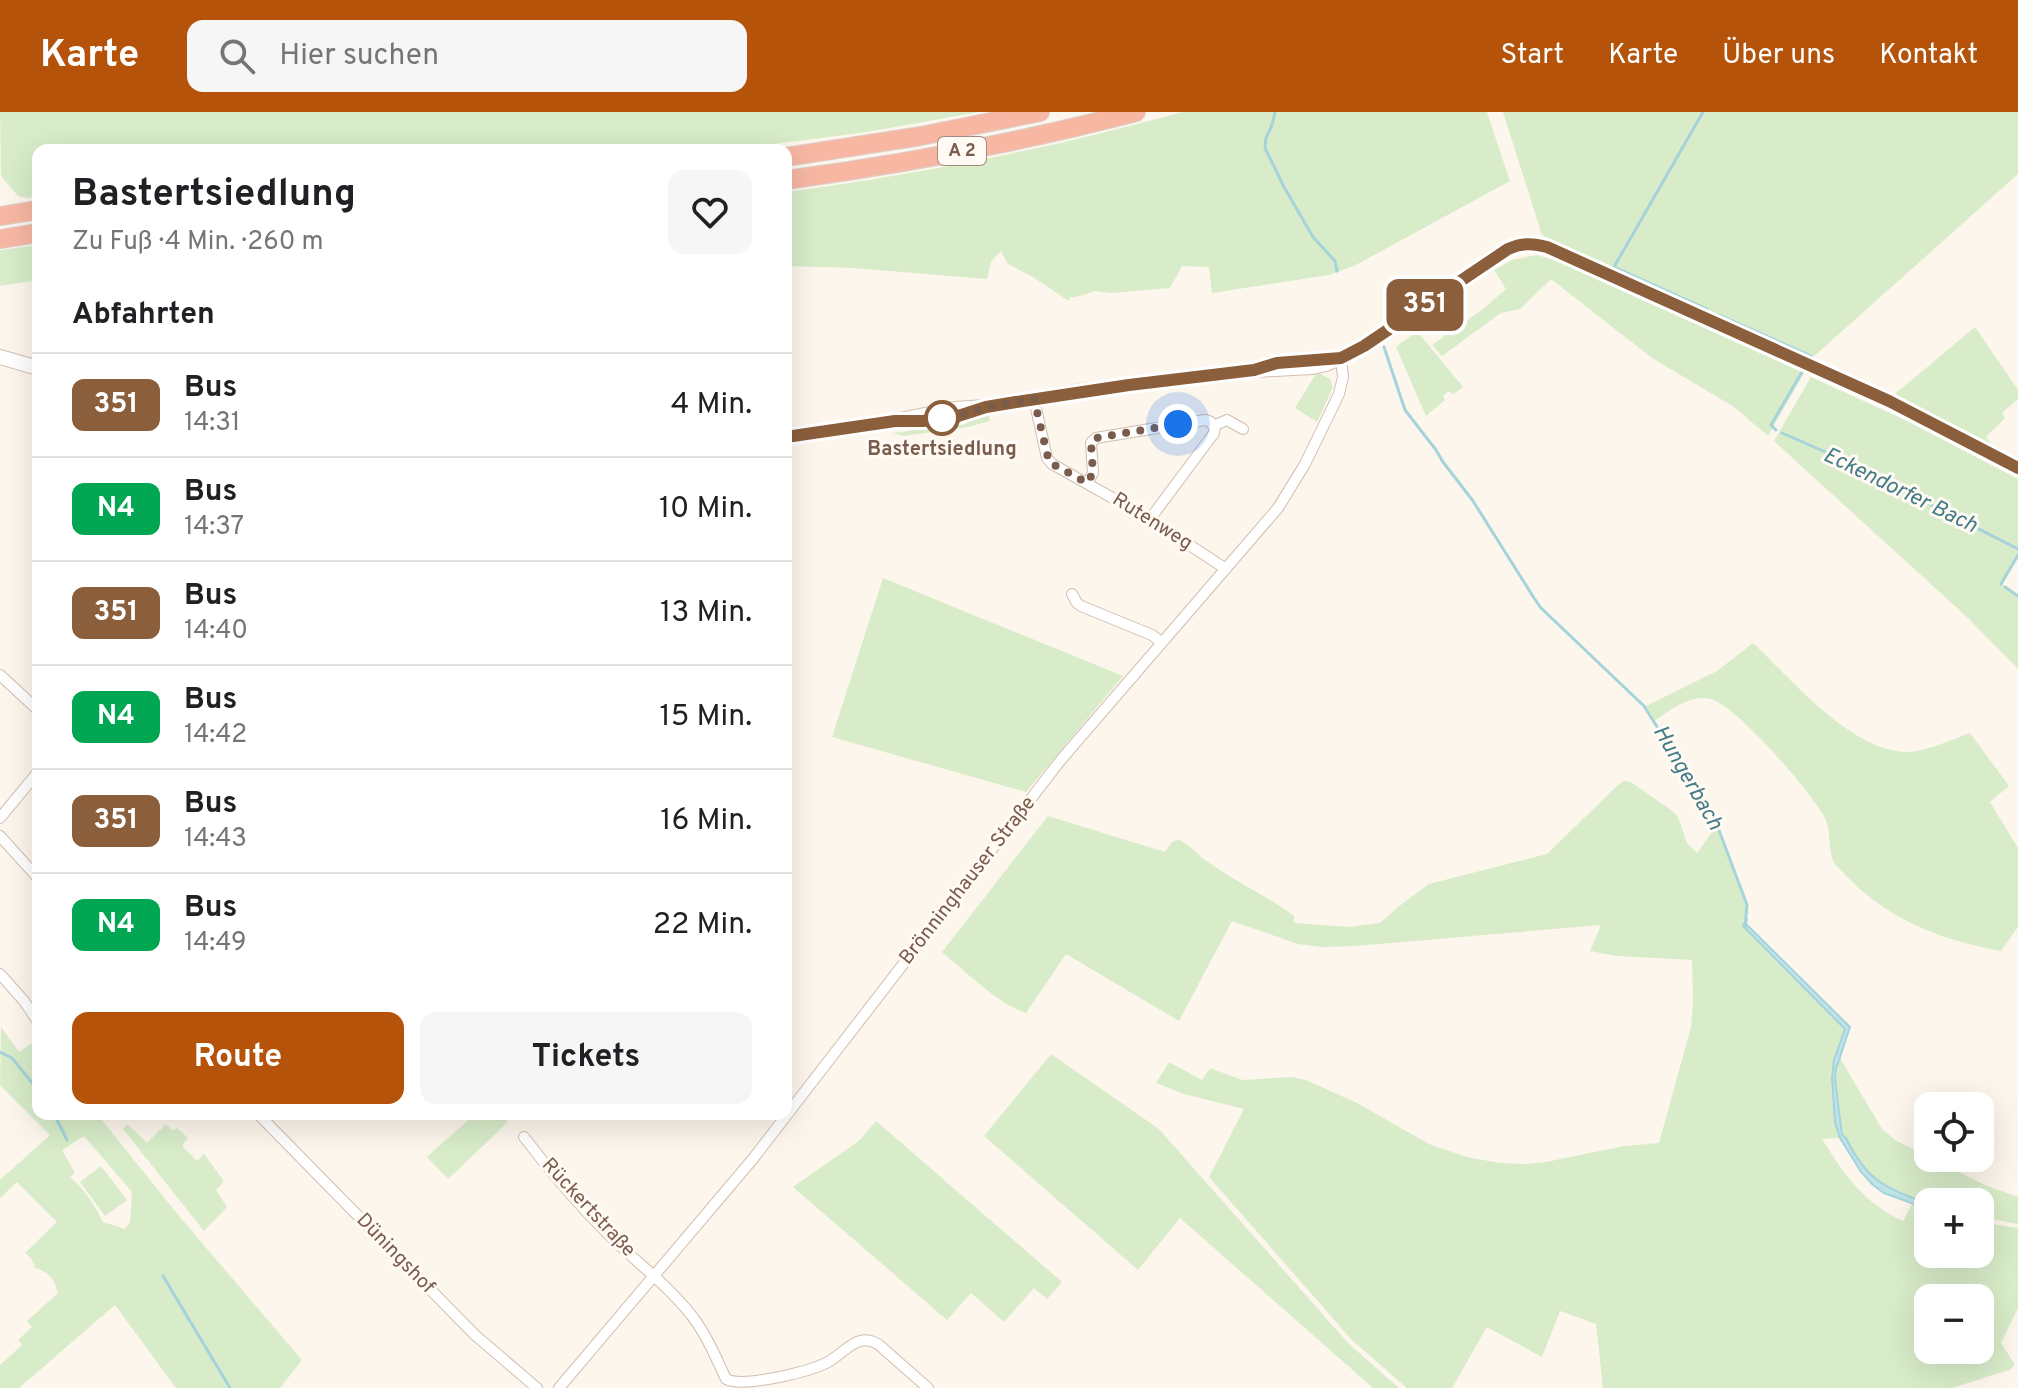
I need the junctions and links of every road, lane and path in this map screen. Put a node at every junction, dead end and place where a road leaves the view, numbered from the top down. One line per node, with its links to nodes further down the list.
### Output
1 (1040, 112): 3 (highway, A 2)
2 (1136, 112): 4 (highway, A 2)
3 (792, 156)
4 (792, 179)
5 (32, 211): 6 (highway)
6 (0, 216)
7 (32, 234): 8 (highway)
8 (0, 239)
9 (0, 357): 11 (street)
10 (1341, 358): 12 (street); 16 (street); 19 (street, Brönninghauser Straße)
11 (32, 366)
12 (1034, 399): 15 (street); 17 (street, Rutenweg)
13 (1213, 426): 14 (street); 17 (street); 18 (street)
14 (1243, 429)
15 (792, 436)
16 (2018, 468)
17 (1087, 483): 18 (street, Rutenweg)
18 (1150, 519): 19 (street, Rutenweg)
19 (1226, 569): 21 (street, Brönninghauser Straße)
20 (1072, 594): 21 (street)
21 (1161, 642): 30 (street, Brönninghauser Straße)
22 (0, 675): 23 (street)
23 (32, 704)
24 (32, 779): 25 (street)
25 (0, 818)
26 (0, 836): 27 (street)
27 (32, 871)
28 (0, 974): 29 (street)
29 (32, 1013)
30 (792, 1108)
31 (264, 1120): 35 (street, Düningshof)
32 (783, 1120): 34 (street, Brönninghauser Straße)
33 (524, 1137): 34 (street, Rückertstraße)
34 (654, 1277): 36 (street, Brönninghauser Straße); 37 (street, Rückertstraße)
35 (537, 1388)
36 (559, 1388)
37 (928, 1388)

